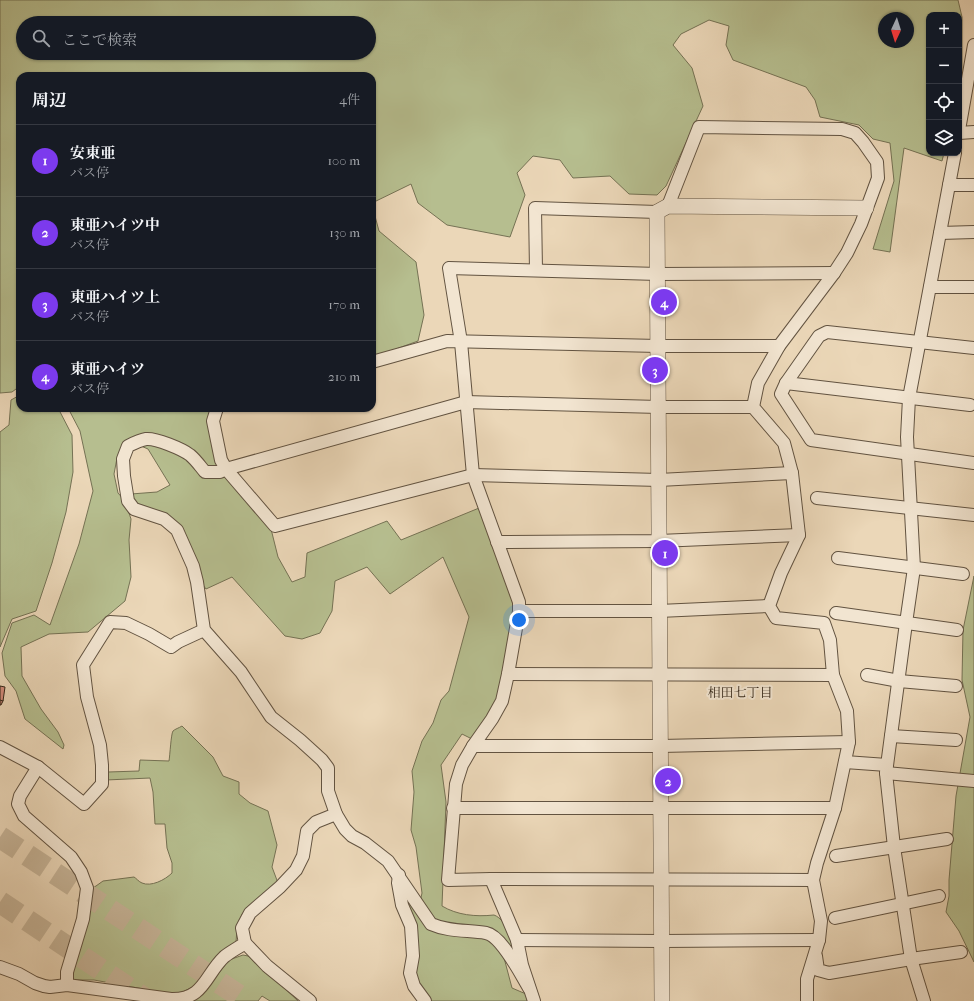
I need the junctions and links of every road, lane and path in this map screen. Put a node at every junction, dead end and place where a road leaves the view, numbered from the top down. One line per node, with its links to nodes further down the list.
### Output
1 (974, 45): 2 (street)
2 (961, 120)
3 (962, 131): 4 (street)
4 (974, 132)
5 (954, 156): 6 (street)
6 (949, 185): 7 (street); 11 (street)
7 (974, 185)
8 (866, 208): 9 (street); 9 (street); 13 (street)
9 (662, 209): 12 (street); 14 (street)
10 (974, 232): 11 (street)
11 (940, 233): 15 (street)
12 (536, 270): 14 (street); 17 (street)
13 (834, 273): 14 (street); 20 (street)
14 (658, 274): 19 (street)
15 (930, 287): 16 (street); 18 (street)
16 (974, 287)
17 (461, 342): 19 (street); 22 (street); 25 (street)
18 (920, 342): 21 (street); 23 (street); 24 (street)
19 (658, 346): 20 (street); 27 (street)
20 (779, 346): 28 (street)
21 (974, 348)
22 (376, 361)
23 (786, 383): 24 (street); 30 (street)
24 (909, 398): 26 (street); 30 (street)
25 (466, 402): 27 (street); 32 (street); 34 (street)
26 (970, 405)
27 (659, 407): 28 (street); 35 (street)
28 (753, 407): 33 (street)
29 (216, 412): 32 (street)
30 (908, 454): 31 (street); 37 (street)
31 (974, 463)
32 (226, 469): 34 (street); 50 (street)
33 (792, 473): 35 (street); 39 (street)
34 (473, 475): 35 (street); 41 (street)
35 (659, 480): 40 (street)
36 (817, 498): 37 (street)
37 (911, 508): 38 (street); 43 (street)
38 (974, 515)
39 (798, 535): 40 (street); 45 (street)
40 (659, 541): 41 (street); 47 (street)
41 (497, 542): 46 (street)
42 (838, 558): 43 (street)
43 (914, 568): 44 (street); 49 (street)
44 (963, 574)
45 (769, 606): 47 (street); 54 (street)
46 (519, 611): 47 (street); 52 (street)
47 (659, 611): 53 (street)
48 (836, 613): 49 (street)
49 (906, 623): 51 (street); 56 (street)
50 (204, 630): 65 (street); 71 (street)
51 (957, 630)
52 (508, 674): 53 (street); 62 (street)
53 (660, 675): 54 (street); 63 (street)
54 (833, 675): 60 (street)
55 (867, 675): 56 (street)
56 (899, 681): 57 (street); 58 (street)
57 (956, 686)
58 (891, 736): 59 (street); 66 (street)
59 (956, 740)
60 (849, 742): 63 (street); 64 (street)
61 (0, 746): 65 (street)
62 (473, 746): 63 (street); 68 (street)
63 (661, 746): 69 (street)
64 (845, 762): 66 (street); 70 (street)
65 (38, 767): 90 (street)
66 (887, 769): 67 (street); 73 (street)
67 (974, 781)
68 (453, 808): 69 (street); 76 (street)
69 (660, 808): 70 (street); 77 (street)
70 (835, 808): 78 (street)
71 (336, 814): 75 (street); 85 (street)
72 (947, 839): 73 (street)
73 (894, 847): 74 (street); 80 (street)
74 (836, 856)
75 (399, 875): 91 (street); 95 (street)
76 (491, 879): 77 (street); 82 (street)
77 (662, 880): 78 (street); 84 (street)
78 (813, 880): 83 (street)
79 (939, 896): 80 (street)
80 (903, 904): 81 (street); 88 (street)
81 (835, 918)
82 (517, 940): 84 (street); 91 (street)
83 (819, 940): 84 (street); 87 (street)
84 (662, 941): 97 (street)
85 (245, 943): 92 (street); 94 (street)
86 (961, 952): 88 (street)
87 (816, 954): 88 (street); 98 (street)
88 (911, 959): 99 (street)
89 (0, 967): 90 (street)
90 (67, 985): 92 (street)
91 (529, 988): 96 (street)
92 (107, 990): 93 (street)
93 (131, 1001)
94 (310, 1001)
95 (425, 1001)
96 (534, 1001)
97 (662, 1001)
98 (807, 1001)
99 (924, 1001)

